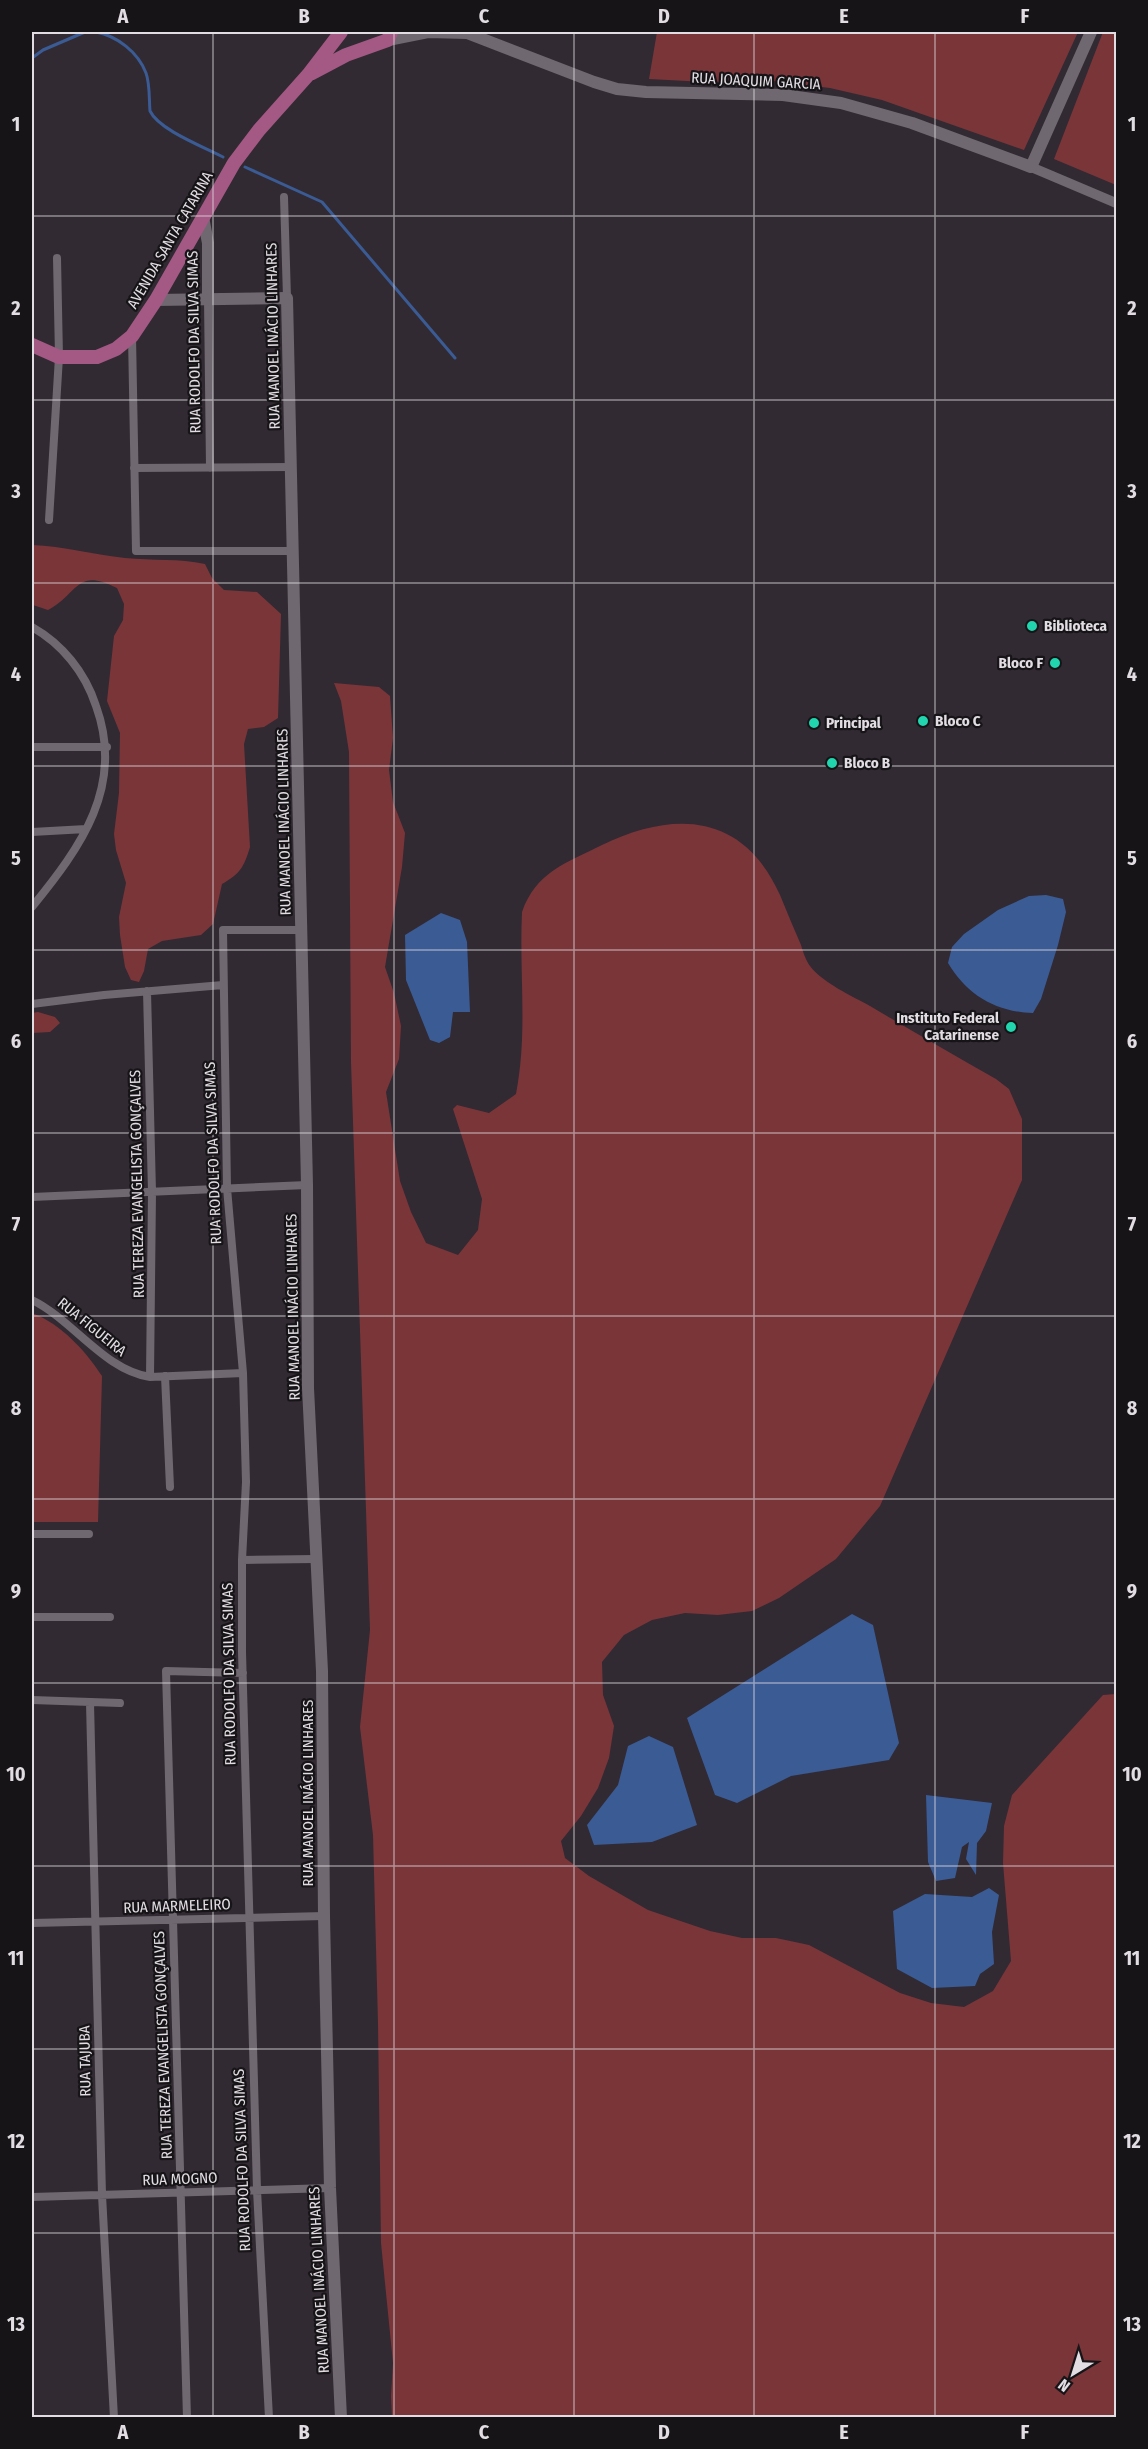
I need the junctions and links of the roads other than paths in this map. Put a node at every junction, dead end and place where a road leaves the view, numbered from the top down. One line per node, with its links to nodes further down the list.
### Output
1 (341, 32): 5 (main road, AVENIDA SANTA CATARINA)
2 (465, 32): 4 (main road, RUA JOAQUIM GARCIA); 6 (main road, RUA JOAQUIM GARCIA)
3 (1091, 32): 6 (main road)
4 (389, 36): 5 (main road, AVENIDA SANTA CATARINA)
5 (308, 75): 9 (main road, AVENIDA SANTA CATARINA)
6 (1031, 167): 8 (street, RUA JOAQUIM GARCIA)
7 (284, 197): 11 (street, RUA MANOEL INÁCIO LINHARES)
8 (1116, 203)
9 (203, 217): 12 (main road, RUA RODOLFO DA SILVA SIMAS); 13 (main road, AVENIDA SANTA CATARINA)
10 (57, 258): 16 (street)
11 (287, 298): 12 (main road); 17 (main road, RUA MANOEL INÁCIO LINHARES)
12 (208, 299): 13 (main road); 19 (street, RUA RODOLFO DA SILVA SIMAS)
13 (156, 300): 14 (main road, AVENIDA SANTA CATARINA)
14 (132, 336): 16 (main road, AVENIDA SANTA CATARINA); 18 (street)
15 (32, 345): 16 (main road, AVENIDA SANTA CATARINA)
16 (59, 357): 20 (street)
17 (291, 467): 19 (street); 21 (main road, RUA MANOEL INÁCIO LINHARES)
18 (134, 468): 19 (street); 21 (street)
19 (210, 468)
20 (49, 520)
21 (292, 551): 28 (main road, RUA MANOEL INÁCIO LINHARES)
22 (32, 627): 24 (street)
23 (32, 747): 24 (street)
24 (107, 747): 25 (street)
25 (86, 830): 26 (street); 27 (street)
26 (32, 832)
27 (32, 907)
28 (301, 930): 29 (street, RUA RODOLFO DA SILVA SIMAS); 32 (main road, RUA MANOEL INÁCIO LINHARES)
29 (223, 985): 30 (street); 33 (street, RUA RODOLFO DA SILVA SIMAS)
30 (147, 991): 31 (street); 34 (street, RUA TEREZA EVANGELISTA GONÇALVES)
31 (32, 1004)
32 (307, 1185): 33 (street); 43 (main road, RUA MANOEL INÁCIO LINHARES)
33 (227, 1188): 34 (street); 37 (street, RUA RODOLFO DA SILVA SIMAS)
34 (152, 1192): 35 (street); 39 (street, RUA TEREZA EVANGELISTA GONÇALVES)
35 (32, 1197)
36 (32, 1300): 39 (street, RUA FIGUEIRA)
37 (243, 1374): 38 (street, RUA FIGUEIRA); 44 (street, RUA RODOLFO DA SILVA SIMAS)
38 (165, 1376): 39 (street, RUA FIGUEIRA); 40 (street)
39 (150, 1377)
40 (170, 1487)
41 (32, 1534): 42 (street)
42 (89, 1534)
43 (315, 1559): 44 (street); 51 (main road, RUA MANOEL INÁCIO LINHARES)
44 (242, 1560): 47 (street, RUA RODOLFO DA SILVA SIMAS)
45 (32, 1617): 46 (street)
46 (110, 1617)
47 (243, 1673): 52 (street, RUA RODOLFO DA SILVA SIMAS); 53 (street, RUA TEREZA EVANGELISTA GONÇALVES)
48 (32, 1700): 49 (street)
49 (90, 1703): 50 (street); 54 (street, RUA TAJUBA)
50 (120, 1703)
51 (324, 1916): 52 (street, RUA MARMELEIRO); 56 (main road, RUA MANOEL INÁCIO LINHARES)
52 (249, 1917): 53 (street, RUA MARMELEIRO); 57 (street, RUA RODOLFO DA SILVA SIMAS)
53 (173, 1920): 54 (street, RUA MARMELEIRO); 58 (street, RUA TEREZA EVANGELISTA GONÇALVES)
54 (95, 1922): 55 (street, RUA MARMELEIRO); 59 (street, RUA TAJUBA)
55 (32, 1923)
56 (330, 2188): 57 (street, RUA MOGNO); 64 (main road, RUA MANOEL INÁCIO LINHARES)
57 (257, 2190): 58 (street, RUA MOGNO); 63 (street, RUA RODOLFO DA SILVA SIMAS)
58 (181, 2192): 59 (street, RUA MOGNO); 62 (street, RUA TEREZA EVANGELISTA GONÇALVES)
59 (102, 2195): 60 (street, RUA MOGNO); 61 (street, RUA TAJUBA)
60 (32, 2197)
61 (114, 2418)
62 (187, 2418)
63 (269, 2418)
64 (341, 2418)

